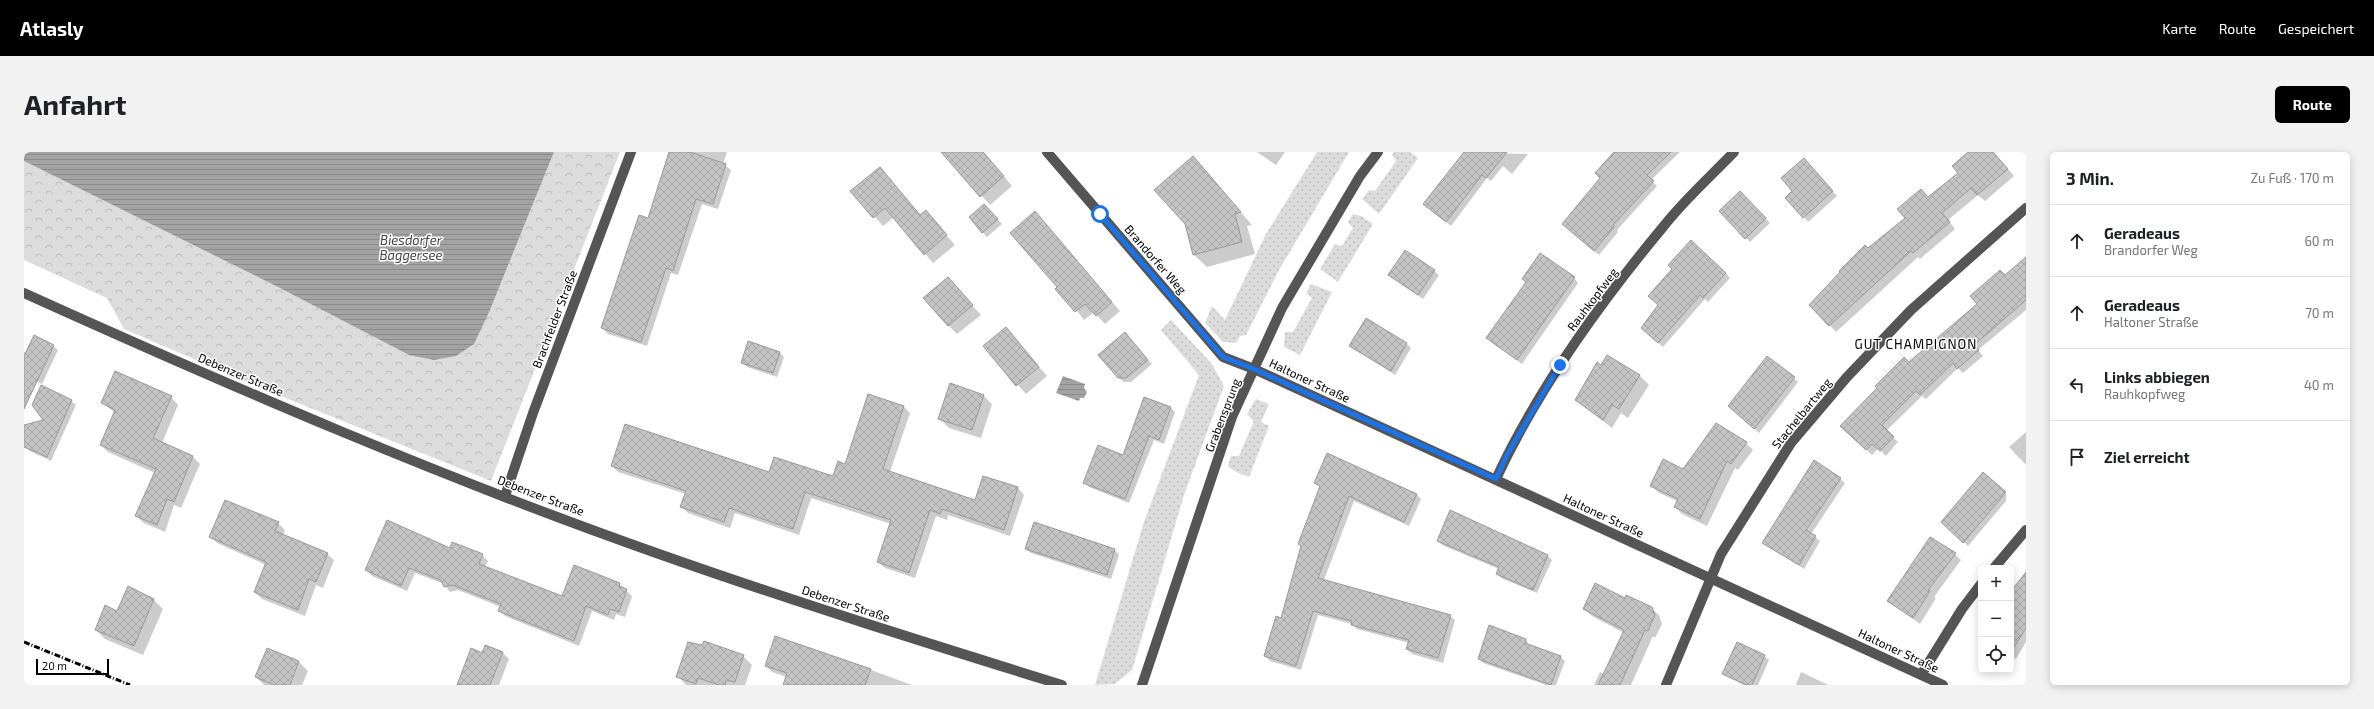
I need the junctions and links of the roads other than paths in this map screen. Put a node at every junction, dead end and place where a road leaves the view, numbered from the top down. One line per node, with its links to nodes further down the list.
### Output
1 (631, 152): 9 (street, Brachfelder Straße)
2 (1048, 152): 7 (street, Brandorfer Weg)
3 (1378, 152): 7 (street, Grabensprung)
4 (1734, 152): 8 (street, Rauhkopfweg)
5 (2026, 208): 12 (street, Stachelbartweg)
6 (24, 294): 9 (street, Debenzer Straße)
7 (1254, 369): 8 (street, Haltoner Straße); 16 (street, Grabensprung)
8 (1496, 479): 12 (street, Haltoner Straße)
9 (504, 496): 15 (street, Debenzer Straße)
10 (2026, 530): 11 (street)
11 (1997, 565)
12 (1710, 578): 14 (street, Haltoner Straße); 17 (street, Stachelbartweg)
13 (1978, 588): 14 (street)
14 (1921, 675): 18 (street, Haltoner Straße)
15 (1062, 685)
16 (1142, 685)
17 (1666, 685)
18 (1943, 685)

